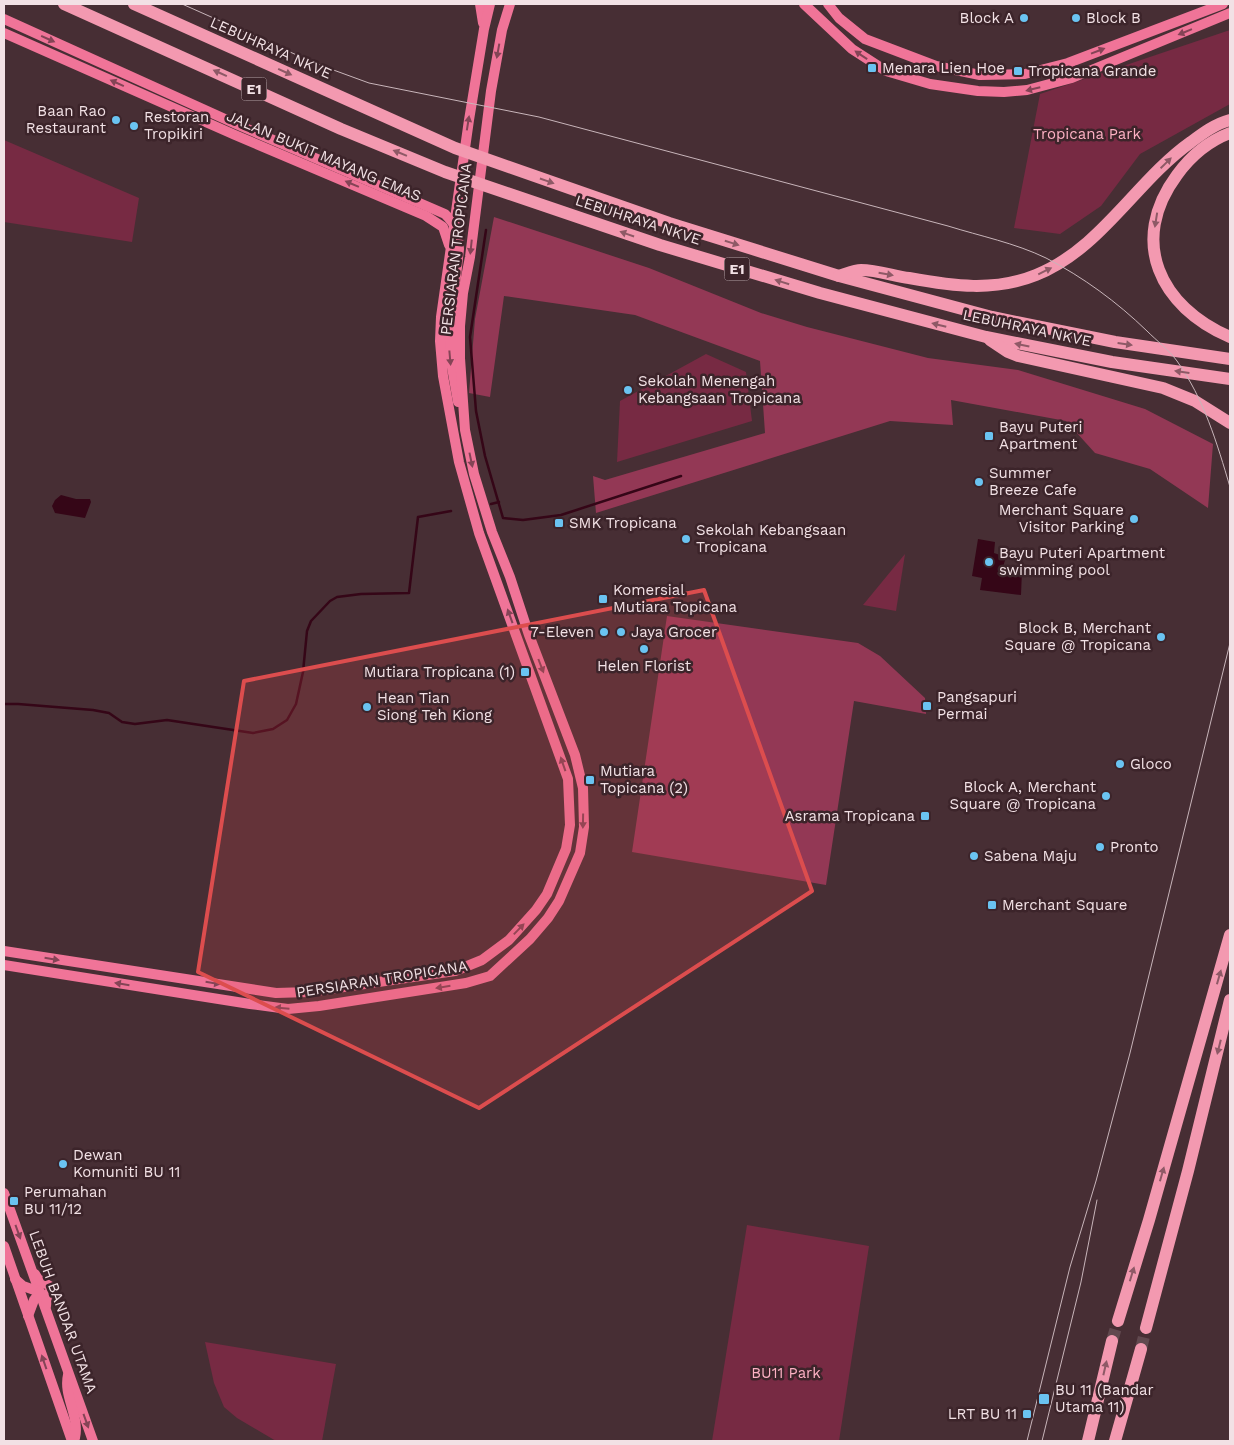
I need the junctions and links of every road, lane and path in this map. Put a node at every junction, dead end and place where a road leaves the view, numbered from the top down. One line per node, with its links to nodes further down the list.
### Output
1 (64, 4): 22 (highway, LEBUHRAYA NKVE / E1, one-way to 1)
2 (134, 4): 21 (highway, LEBUHRAYA NKVE / E1, one-way to 21)
3 (480, 4): 12 (main road)
4 (490, 4): 12 (main road, PERSIARAN TROPICANA)
5 (505, 4): 13 (main road)
6 (510, 4): 13 (main road, PERSIARAN TROPICANA)
7 (804, 4): 10 (main road, one-way to 7)
8 (828, 4): 9 (main road, one-way to 9)
9 (1223, 4)
10 (1230, 13)
11 (4, 19): 18 (main road, JALAN BUKIT MAYANG EMAS, one-way to 18)
12 (484, 29): 17 (main road, PERSIARAN TROPICANA, one-way to 12)
13 (502, 30): 27 (main road, PERSIARAN TROPICANA, one-way to 27)
14 (4, 33): 20 (main road, JALAN BUKIT MAYANG EMAS, one-way to 14)
15 (1230, 120): 21 (highway, one-way to 15)
16 (1230, 133): 23 (highway, one-way to 23)
17 (457, 199): 18 (main road); 19 (main road, PERSIARAN TROPICANA)
18 (437, 209): 19 (main road, JALAN BUKIT MAYANG EMAS)
19 (454, 223): 20 (main road, PERSIARAN TROPICANA); 27 (main road, one-way to 27)
20 (450, 250): 29 (main road, PERSIARAN TROPICANA, one-way to 20)
21 (839, 276): 24 (highway, LEBUHRAYA NKVE / E1, one-way to 24)
22 (986, 337): 25 (highway, LEBUHRAYA NKVE / E1, one-way to 22); 26 (highway)
23 (1230, 337)
24 (1230, 359)
25 (1230, 379)
26 (1230, 423)
27 (465, 430): 31 (main road, PERSIARAN TROPICANA, one-way to 31)
28 (1230, 936): 43 (highway, one-way to 28)
29 (499, 948): 31 (main road); 32 (main road, PERSIARAN TROPICANA)
30 (4, 951): 32 (main road, PERSIARAN TROPICANA, one-way to 32)
31 (511, 958): 34 (main road, PERSIARAN TROPICANA)
32 (482, 960): 34 (main road)
33 (4, 965): 34 (main road, PERSIARAN TROPICANA, one-way to 33)
34 (490, 976)
35 (1230, 1000): 44 (highway, one-way to 44)
36 (4, 1193): 38 (main road, LEBUH BANDAR UTAMA, one-way to 38)
37 (4, 1246): 39 (main road)
38 (33, 1271): 40 (main road, LEBUH BANDAR UTAMA); 41 (main road)
39 (14, 1278): 40 (main road); 42 (main road)
40 (40, 1292): 41 (main road, LEBUH BANDAR UTAMA); 42 (main road)
41 (46, 1309): 47 (main road, LEBUH BANDAR UTAMA)
42 (28, 1316): 48 (main road, one-way to 42)
43 (1118, 1321)
44 (1146, 1328)
45 (1112, 1341): 50 (highway, one-way to 45)
46 (1141, 1348): 51 (highway)
47 (68, 1372): 48 (main road); 49 (main road, LEBUH BANDAR UTAMA, one-way to 49)
48 (72, 1441)
49 (93, 1441)
50 (1088, 1441)
51 (1115, 1441)

